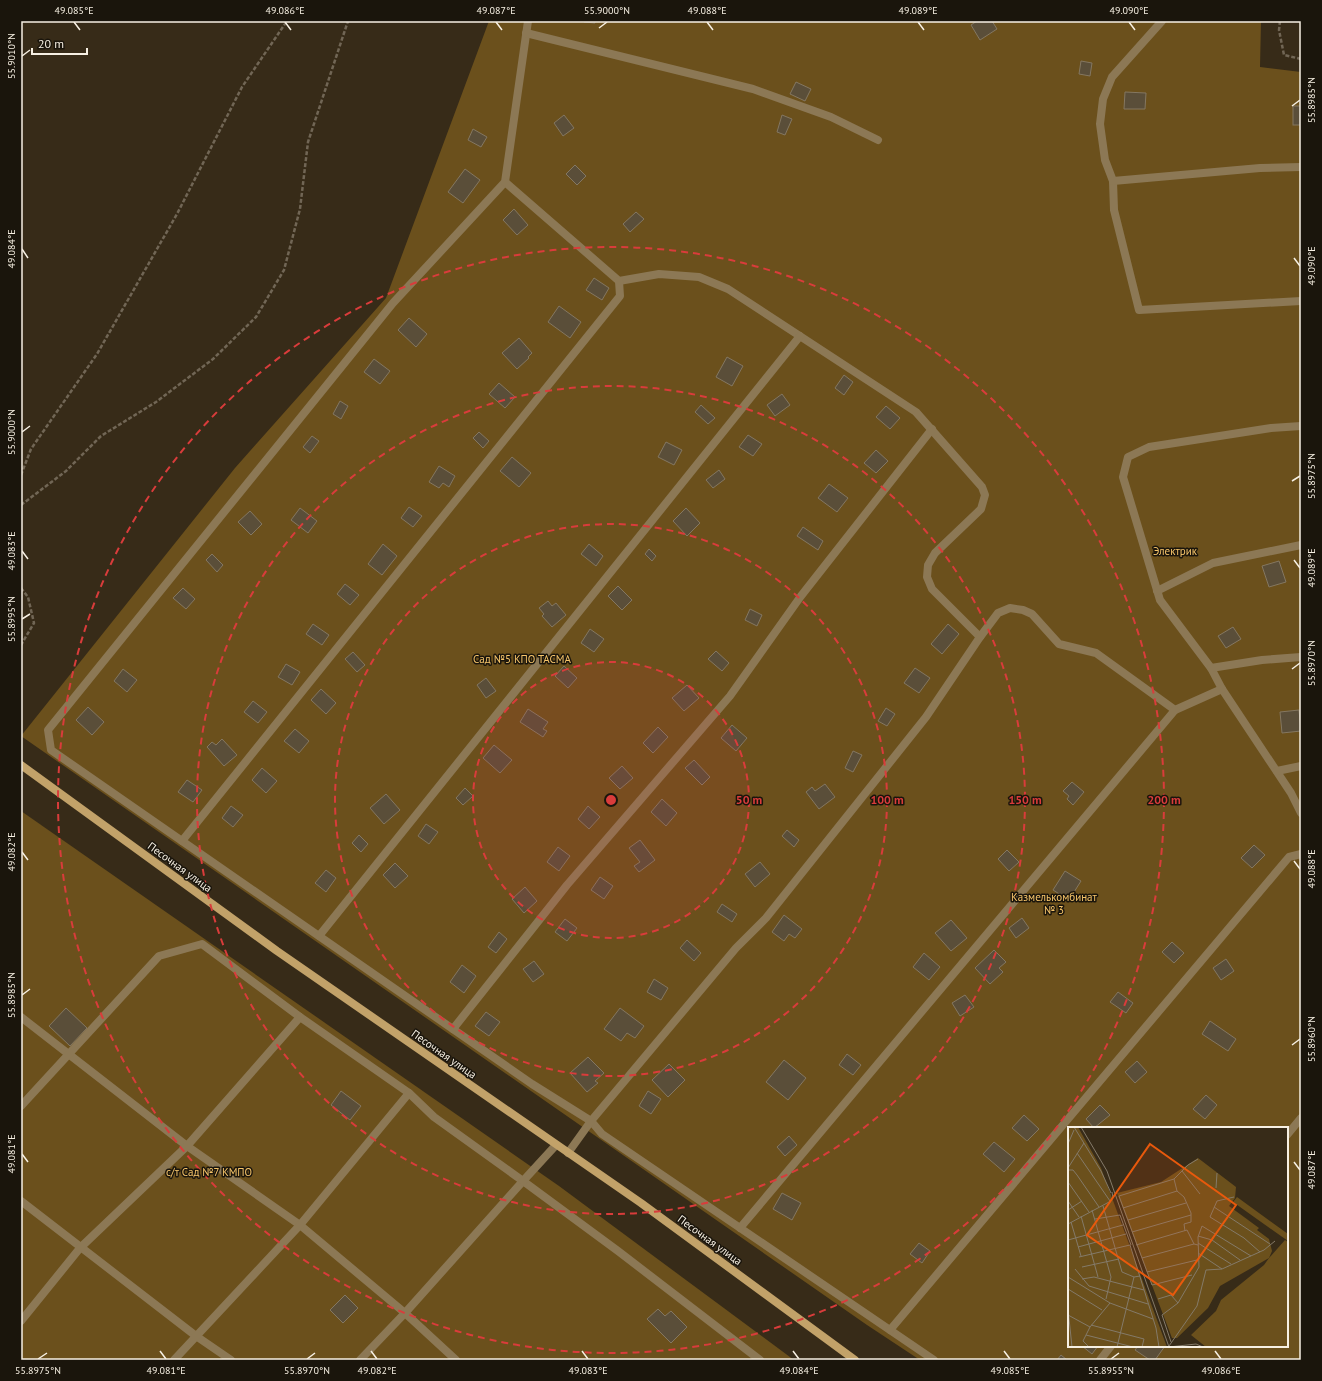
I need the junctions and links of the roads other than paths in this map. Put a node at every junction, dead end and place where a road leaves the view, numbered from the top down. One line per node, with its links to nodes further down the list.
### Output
1 (528, 21): 3 (street)
2 (1162, 21): 6 (street)
3 (526, 33): 4 (street); 7 (street)
4 (878, 140)
5 (1301, 167): 6 (street)
6 (1113, 181): 9 (street)
7 (505, 182): 8 (street); 24 (street)
8 (619, 280): 10 (street); 24 (street)
9 (1301, 301)
10 (800, 336): 12 (street); 26 (street)
11 (1301, 426): 14 (street)
12 (932, 429): 15 (street); 29 (street)
13 (1301, 545): 14 (street)
14 (1157, 591): 17 (street)
15 (980, 637): 19 (street); 34 (street)
16 (1301, 657): 17 (street)
17 (1211, 668): 18 (street)
18 (1222, 689): 19 (street); 22 (street)
19 (1175, 710): 42 (street)
20 (21, 765): 36 (main road, Песочная улица)
21 (1301, 766): 22 (street)
22 (1276, 771): 23 (street)
23 (1301, 813)
24 (182, 841): 26 (street)
25 (1301, 854): 46 (street)
26 (319, 936): 29 (street)
27 (21, 1017): 30 (street)
28 (300, 1017): 30 (street); 31 (street); 37 (street)
29 (452, 1029): 34 (street)
30 (68, 1054): 32 (street); 37 (street)
31 (409, 1092): 39 (street); 41 (street)
32 (21, 1106)
33 (1301, 1118): 35 (street)
34 (592, 1121): 38 (street); 42 (street)
35 (1288, 1134)
36 (556, 1145): 38 (main road, Песочная улица); 39 (street)
37 (187, 1146): 41 (street); 43 (street)
38 (568, 1154): 54 (main road, Песочная улица)
39 (523, 1181): 44 (street); 53 (street)
40 (21, 1201): 43 (street)
41 (300, 1225): 44 (street); 47 (street)
42 (740, 1228): 46 (street)
43 (80, 1248): 45 (street); 47 (street)
44 (405, 1314): 51 (street); 52 (street)
45 (21, 1321)
46 (890, 1330): 55 (street)
47 (196, 1336): 49 (street); 50 (street)
48 (1110, 1347): 56 (street)
49 (174, 1360)
50 (232, 1360)
51 (360, 1360)
52 (456, 1360)
53 (760, 1360)
54 (855, 1360)
55 (934, 1360)
56 (1100, 1360)

